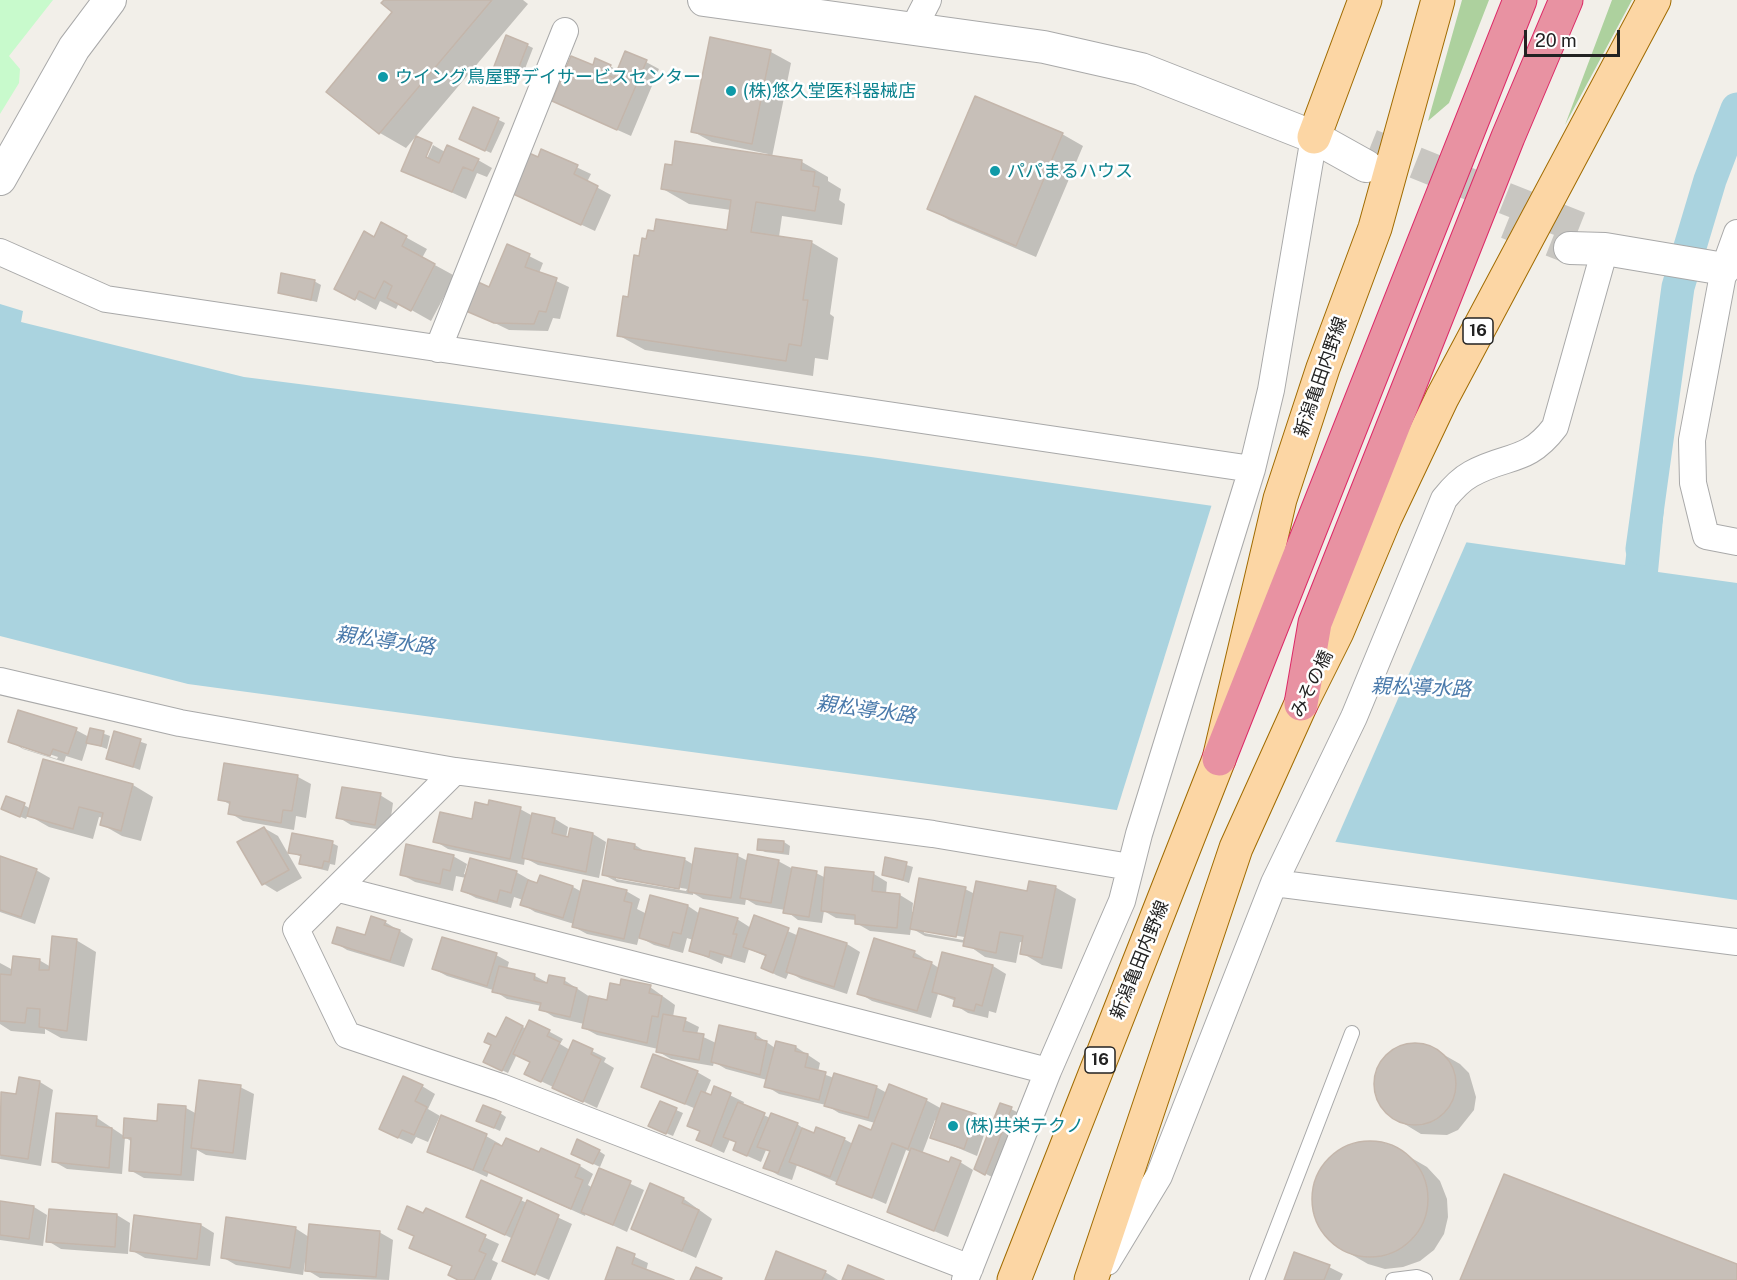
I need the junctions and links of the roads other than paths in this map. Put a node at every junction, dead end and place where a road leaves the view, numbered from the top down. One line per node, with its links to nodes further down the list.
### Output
1 (110, 0): 13 (street)
2 (704, 0): 9 (street)
3 (928, 0): 9 (street)
4 (1365, 0): 11 (main road)
5 (1438, 0): 25 (main road, 新潟亀田内野線 / 16)
6 (1520, 0): 25 (highway)
7 (1566, 0): 21 (highway)
8 (1654, 0): 21 (main road, 16)
9 (912, 31): 11 (street)
10 (565, 32): 19 (street)
11 (1314, 137): 12 (street); 20 (street)
12 (1368, 155)
13 (0, 179)
14 (1737, 233): 18 (street)
15 (1575, 238): 16 (street)
16 (1605, 249): 18 (street); 28 (street)
17 (0, 252): 19 (street)
18 (1717, 268): 22 (street)
19 (438, 349): 20 (street)
20 (1252, 469): 27 (street)
21 (1372, 515): 24 (highway)
22 (1737, 542)
23 (0, 681): 26 (street)
24 (1301, 704): 35 (main road, みその橋)
25 (1219, 759): 34 (main road, 新潟亀田内野線 / 16)
26 (455, 771): 27 (street); 29 (street)
27 (1130, 867): 32 (street)
28 (1274, 883): 30 (street); 35 (street)
29 (339, 889): 32 (street); 33 (street)
30 (1737, 942)
31 (1352, 1033): 36 (lane)
32 (1048, 1071): 33 (street)
33 (968, 1274)
34 (1014, 1280)
35 (1094, 1280)
36 (1257, 1280)
37 (1393, 1280): 38 (lane)
38 (1425, 1280)

